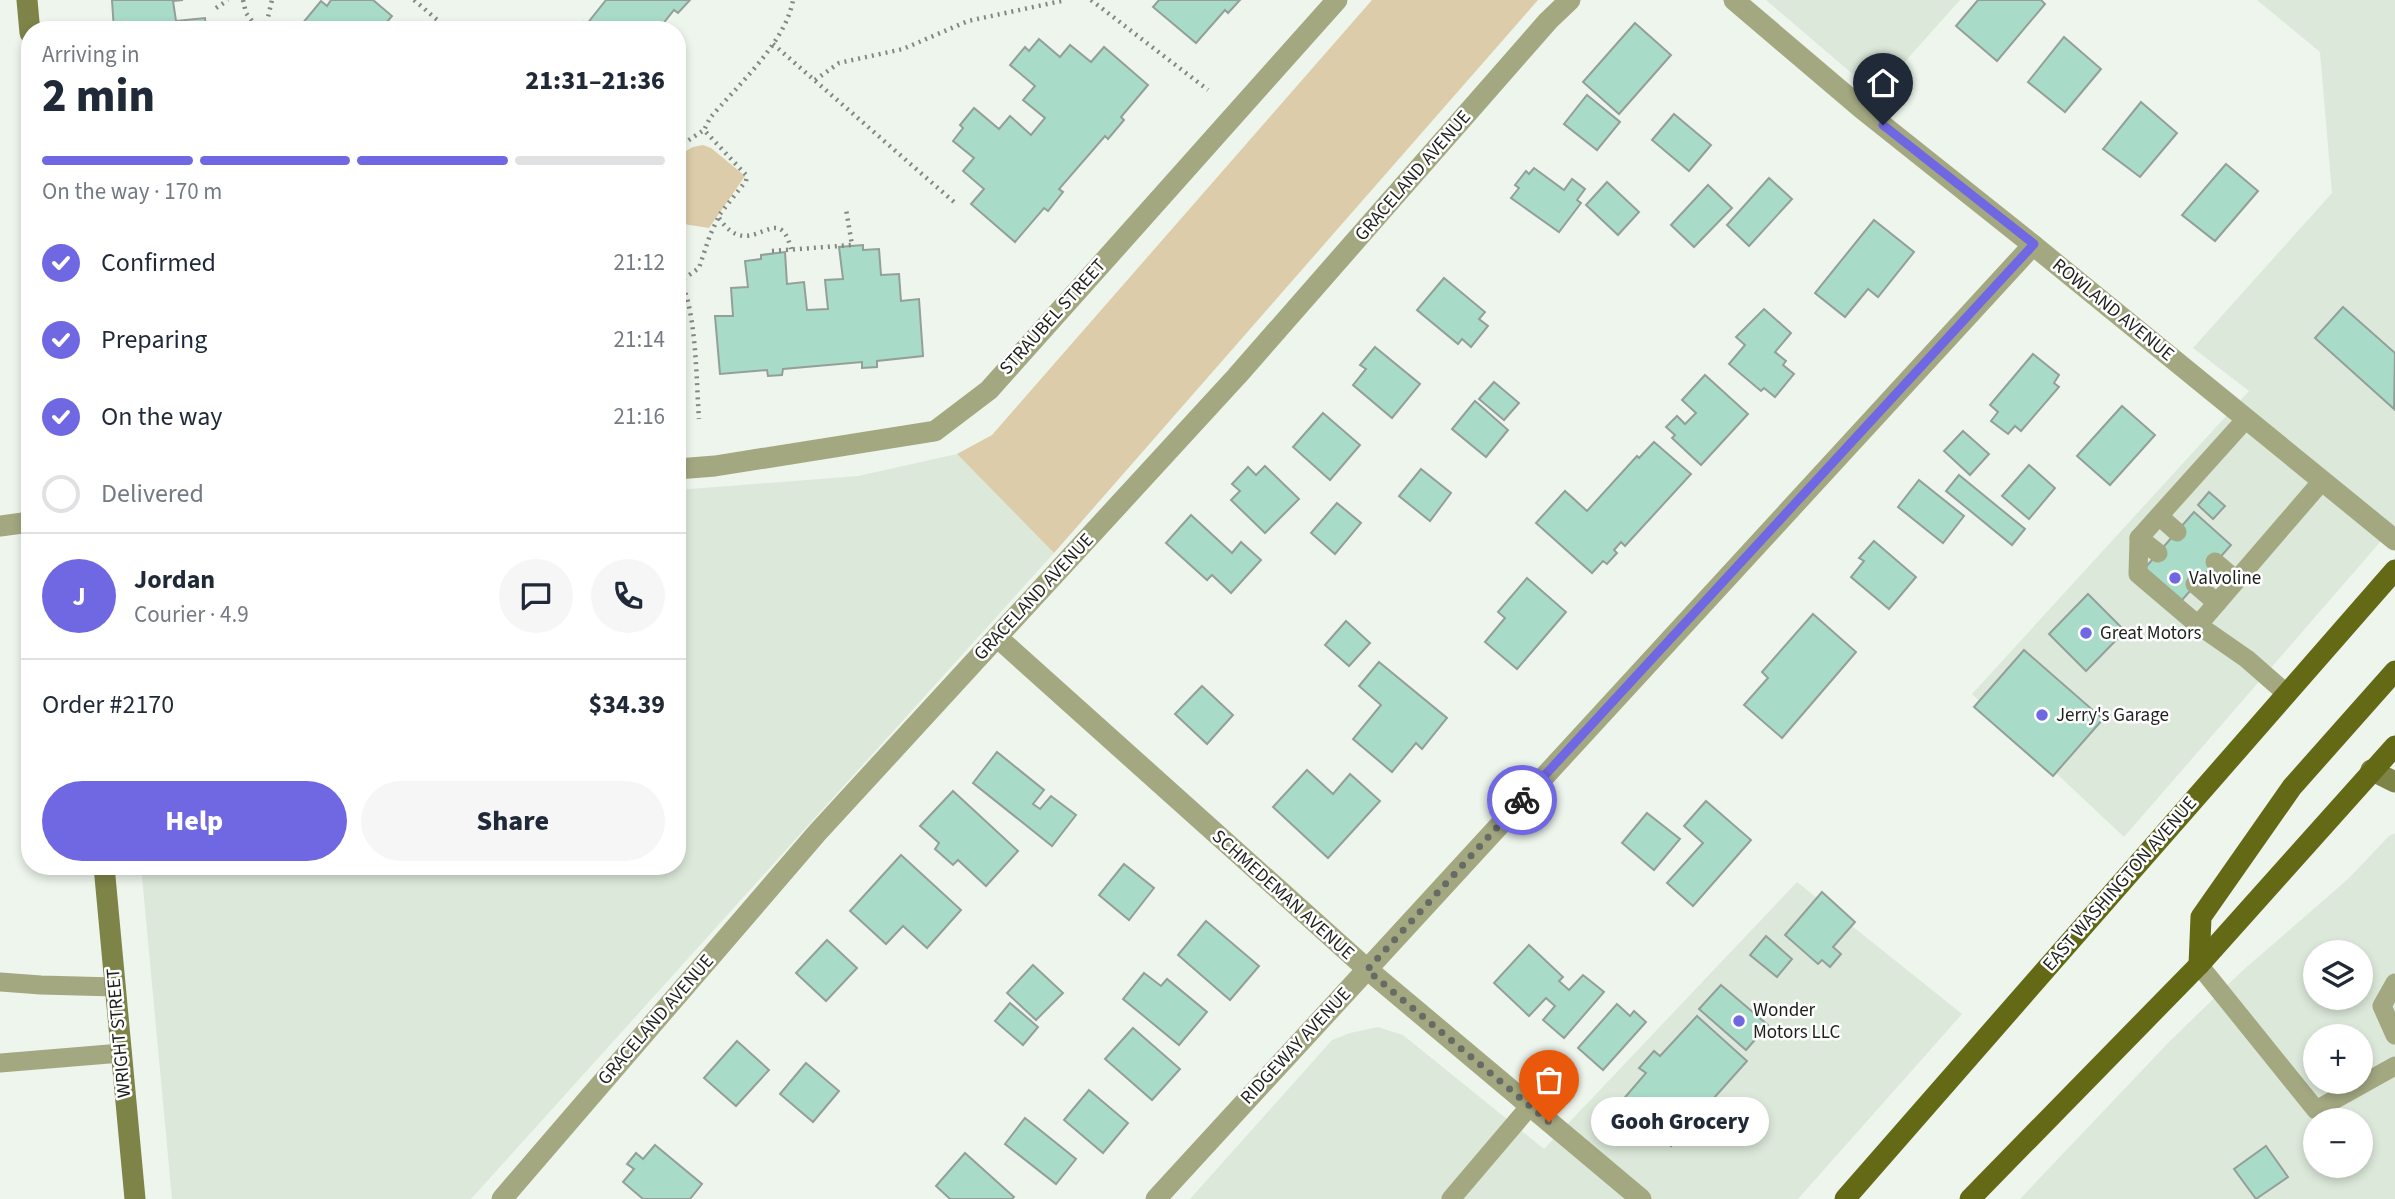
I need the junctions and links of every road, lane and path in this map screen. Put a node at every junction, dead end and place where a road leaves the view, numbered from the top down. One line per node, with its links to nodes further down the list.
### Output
1 (27, 0): 13 (street)
2 (228, 0): 12 (path)
3 (243, 0): 14 (path)
4 (272, 0): 15 (path)
5 (414, 0): 16 (path)
6 (793, 0): 17 (path)
7 (1066, 0): 18 (path)
8 (1091, 0): 19 (path)
9 (1337, 0): 32 (street, STRAUBEL STREET)
10 (1570, 0): 47 (street, GRACELAND AVENUE)
11 (1734, 0): 25 (street, ROWLAND AVENUE)
12 (216, 8)
13 (29, 21)
14 (252, 21)
15 (267, 21)
16 (438, 21)
17 (773, 44): 18 (path); 20 (path)
18 (815, 80): 22 (path)
19 (1208, 90)
20 (704, 130): 21 (path); 24 (path)
21 (686, 142)
22 (954, 202)
23 (846, 209): 26 (path)
24 (718, 218): 26 (path); 28 (path)
25 (2034, 244): 31 (street, ROWLAND AVENUE); 55 (street, RIDGEWAY AVENUE)
26 (791, 250): 27 (path)
27 (772, 251)
28 (686, 276)
29 (686, 304): 30 (path)
30 (699, 419)
31 (2246, 419): 33 (street, ROWLAND AVENUE); 34 (lane)
32 (686, 468)
33 (2322, 481): 39 (street, ROWLAND AVENUE); 43 (lane)
34 (2159, 516): 37 (lane); 38 (lane)
35 (21, 523): 36 (street)
36 (0, 526)
37 (2177, 532)
38 (2139, 538): 40 (lane); 46 (lane)
39 (2395, 540)
40 (2158, 554)
41 (2215, 562): 43 (lane)
42 (2395, 570): 49 (main road, EAST WASHINGTON AVENUE)
43 (2236, 580): 45 (lane)
44 (2195, 584): 45 (lane)
45 (2217, 603): 46 (lane)
46 (2198, 625): 49 (lane)
47 (997, 637): 55 (street, SCHMEDEMAN AVENUE); 65 (street, GRACELAND AVENUE)
48 (2395, 671): 54 (main road)
49 (2287, 694): 69 (main road, EAST WASHINGTON AVENUE)
50 (2395, 746): 51 (main road)
51 (2371, 770): 52 (street); 54 (main road)
52 (2395, 782)
53 (105, 875): 58 (street, WRIGHT STREET)
54 (2199, 965): 62 (lane); 70 (main road)
55 (1367, 970): 63 (street, SCHMEDEMAN AVENUE); 66 (street, RIDGEWAY AVENUE)
56 (0, 982): 58 (lane)
57 (2395, 983): 59 (lane)
58 (115, 987): 60 (street, WRIGHT STREET)
59 (2395, 1035)
60 (121, 1053): 61 (lane); 64 (street, WRIGHT STREET)
61 (0, 1063)
62 (2395, 1066)
63 (1530, 1106): 67 (lane); 68 (street, SCHMEDEMAN AVENUE)
64 (135, 1199)
65 (502, 1199)
66 (1156, 1199)
67 (1451, 1199)
68 (1641, 1199)
69 (1845, 1199)
70 (1970, 1199)

